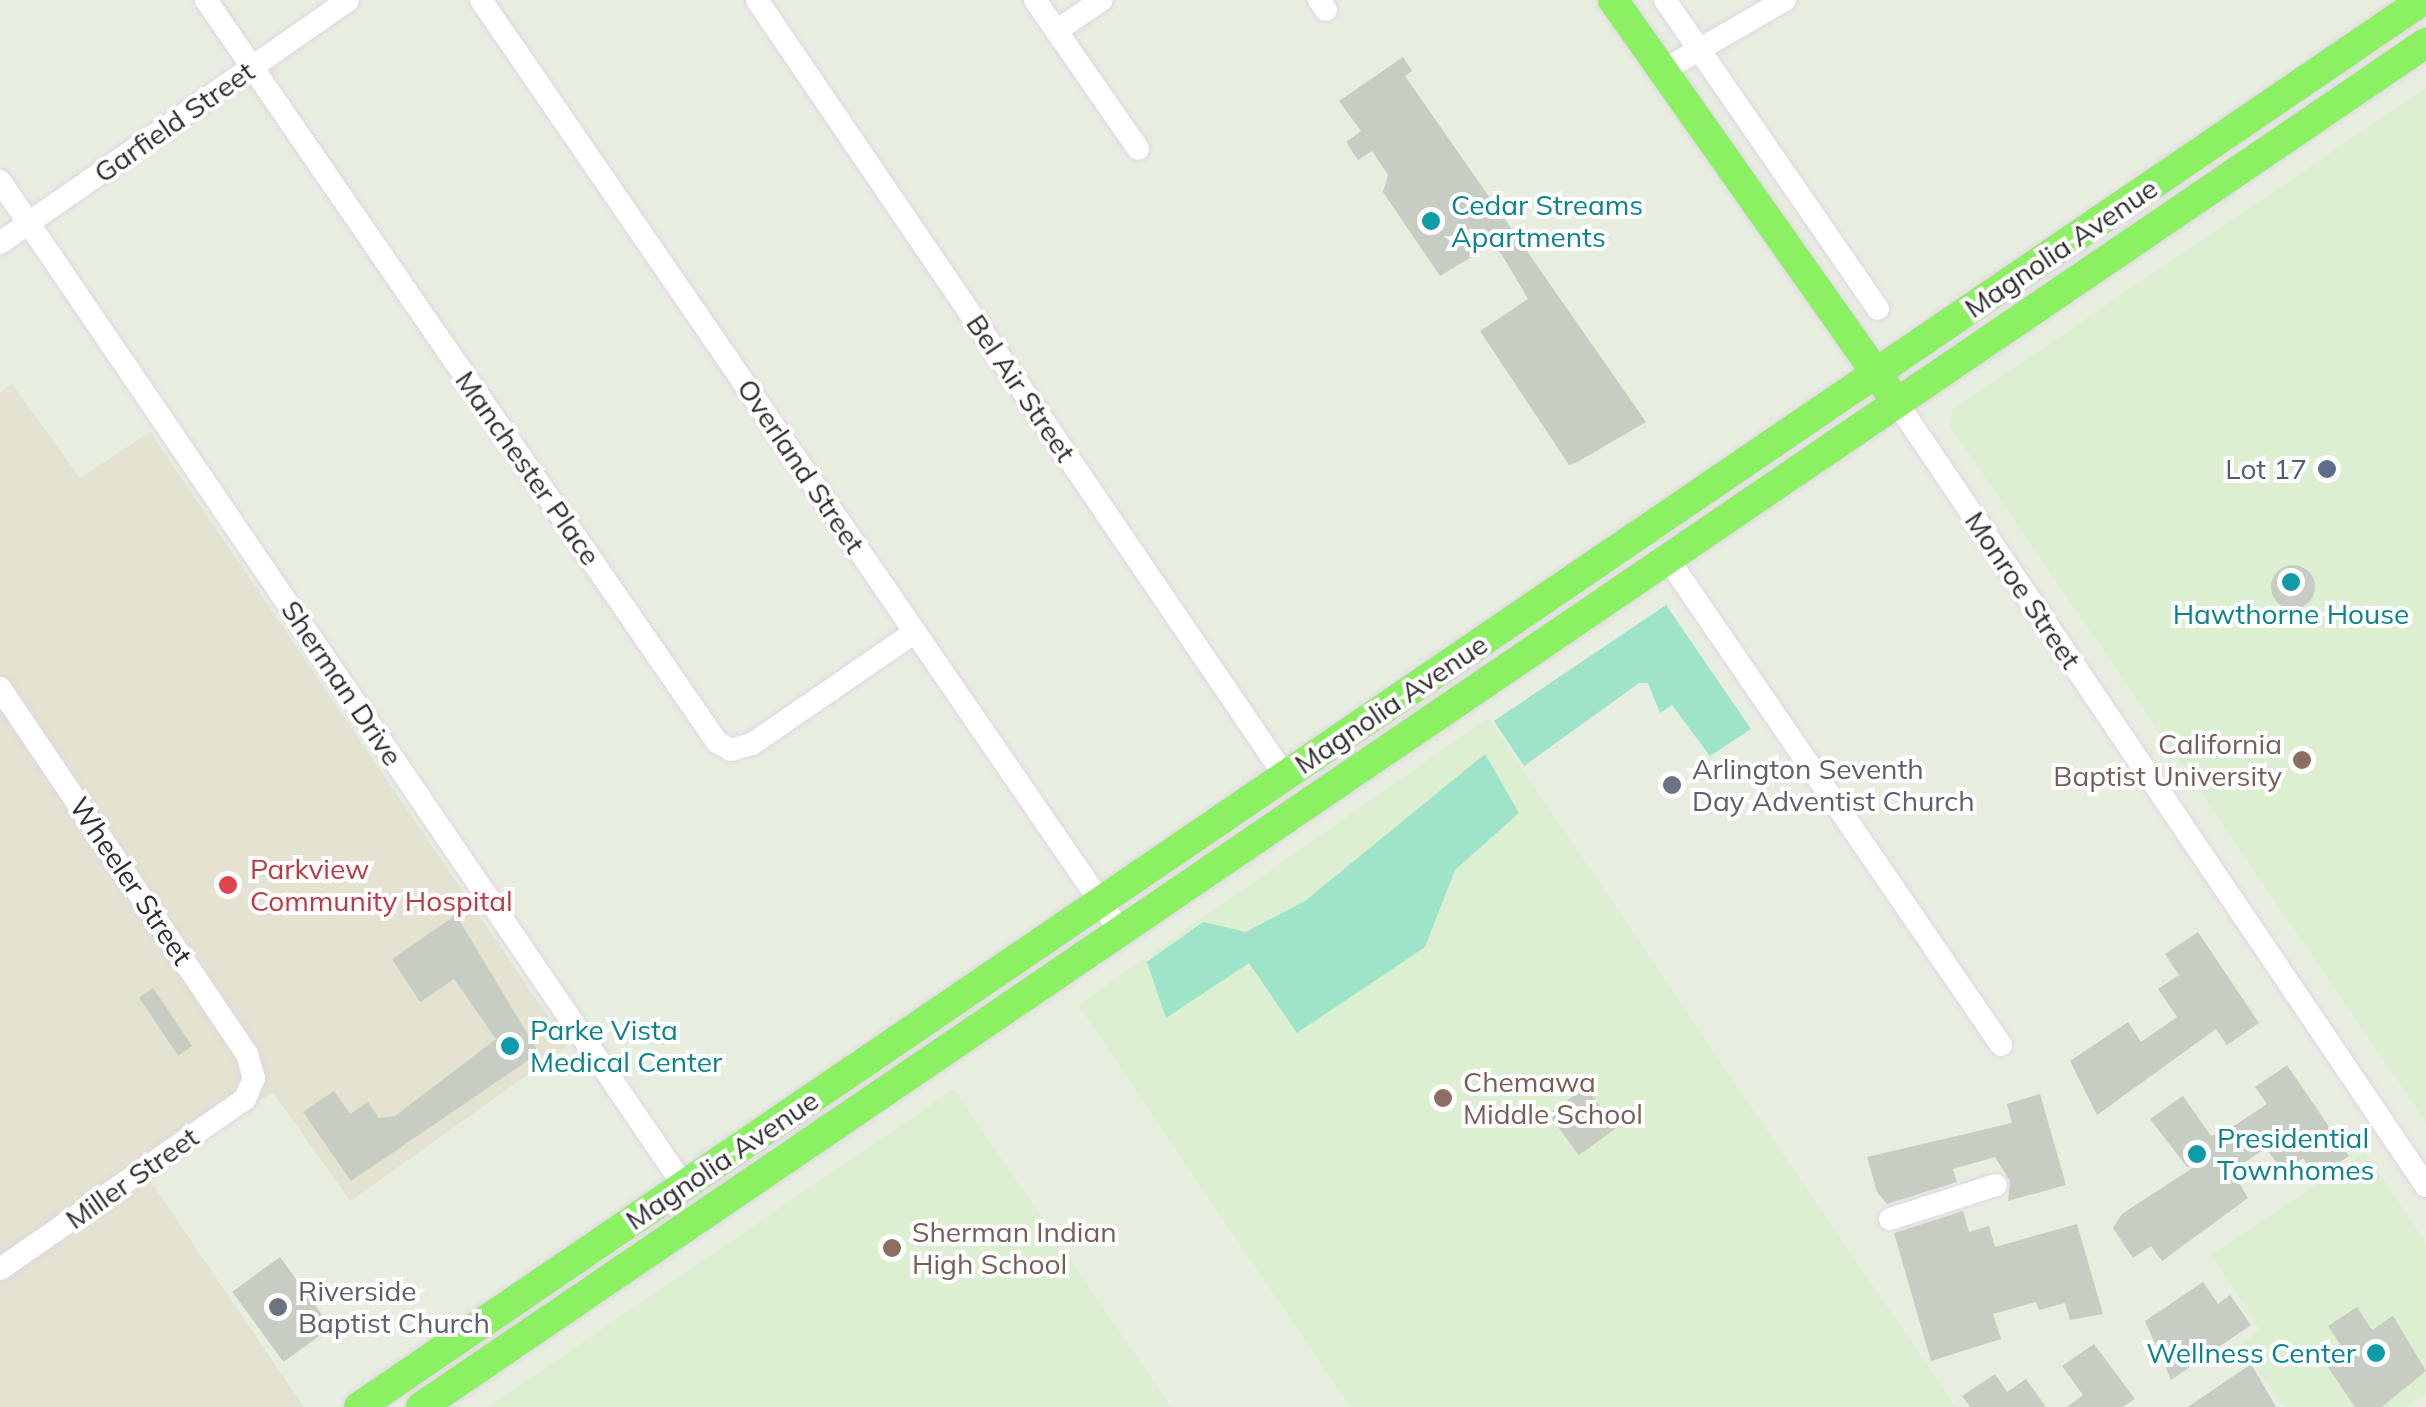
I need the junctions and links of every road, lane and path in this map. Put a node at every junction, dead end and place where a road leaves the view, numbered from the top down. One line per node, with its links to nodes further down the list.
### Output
1 (206, 0): 14 (street, Manchester Place)
2 (348, 0): 14 (street, Garfield Street)
3 (480, 0): 24 (street, Overland Street)
4 (756, 0): 26 (street, Bel Air Street)
5 (1035, 0): 11 (street)
6 (1102, 0): 11 (street)
7 (1613, 0): 15 (main road, Monroe Street)
8 (1665, 0): 13 (street)
9 (1786, 0): 13 (street)
10 (2423, 0): 21 (main road, Magnolia Avenue)
11 (1056, 31): 16 (street)
12 (2426, 43): 22 (main road, Magnolia Avenue)
13 (1697, 48): 15 (street); 20 (street)
14 (252, 68): 18 (street, Garfield Street); 24 (street, Manchester Place)
15 (1662, 71): 21 (main road, Monroe Street)
16 (1138, 149)
17 (0, 181): 18 (street, Sherman Drive)
18 (29, 222): 19 (street, Garfield Street); 32 (street, Sherman Drive)
19 (0, 243)
20 (1878, 309)
21 (1878, 374): 22 (main road, Monroe Street); 26 (main road, Magnolia Avenue)
22 (1897, 403): 23 (main road, Magnolia Avenue); 33 (street, Monroe Street)
23 (1668, 559): 28 (main road, Magnolia Avenue); 29 (street)
24 (915, 632): 27 (street, Overland Street)
25 (0, 688): 30 (street, Wheeler Street)
26 (1285, 776): 27 (main road, Magnolia Avenue)
27 (1099, 903): 28 (street, Overland Street); 32 (main road, Magnolia Avenue)
28 (1121, 932): 37 (main road, Magnolia Avenue)
29 (2001, 1045)
30 (254, 1078): 35 (street, Miller Street)
31 (1996, 1185): 34 (street)
32 (684, 1186): 36 (main road, Magnolia Avenue)
33 (2426, 1186)
34 (1890, 1219)
35 (0, 1269)
36 (449, 1346): 37 (main road); 38 (main road, Magnolia Avenue)
37 (468, 1375): 39 (main road, Magnolia Avenue)
38 (359, 1407)
39 (421, 1407)

